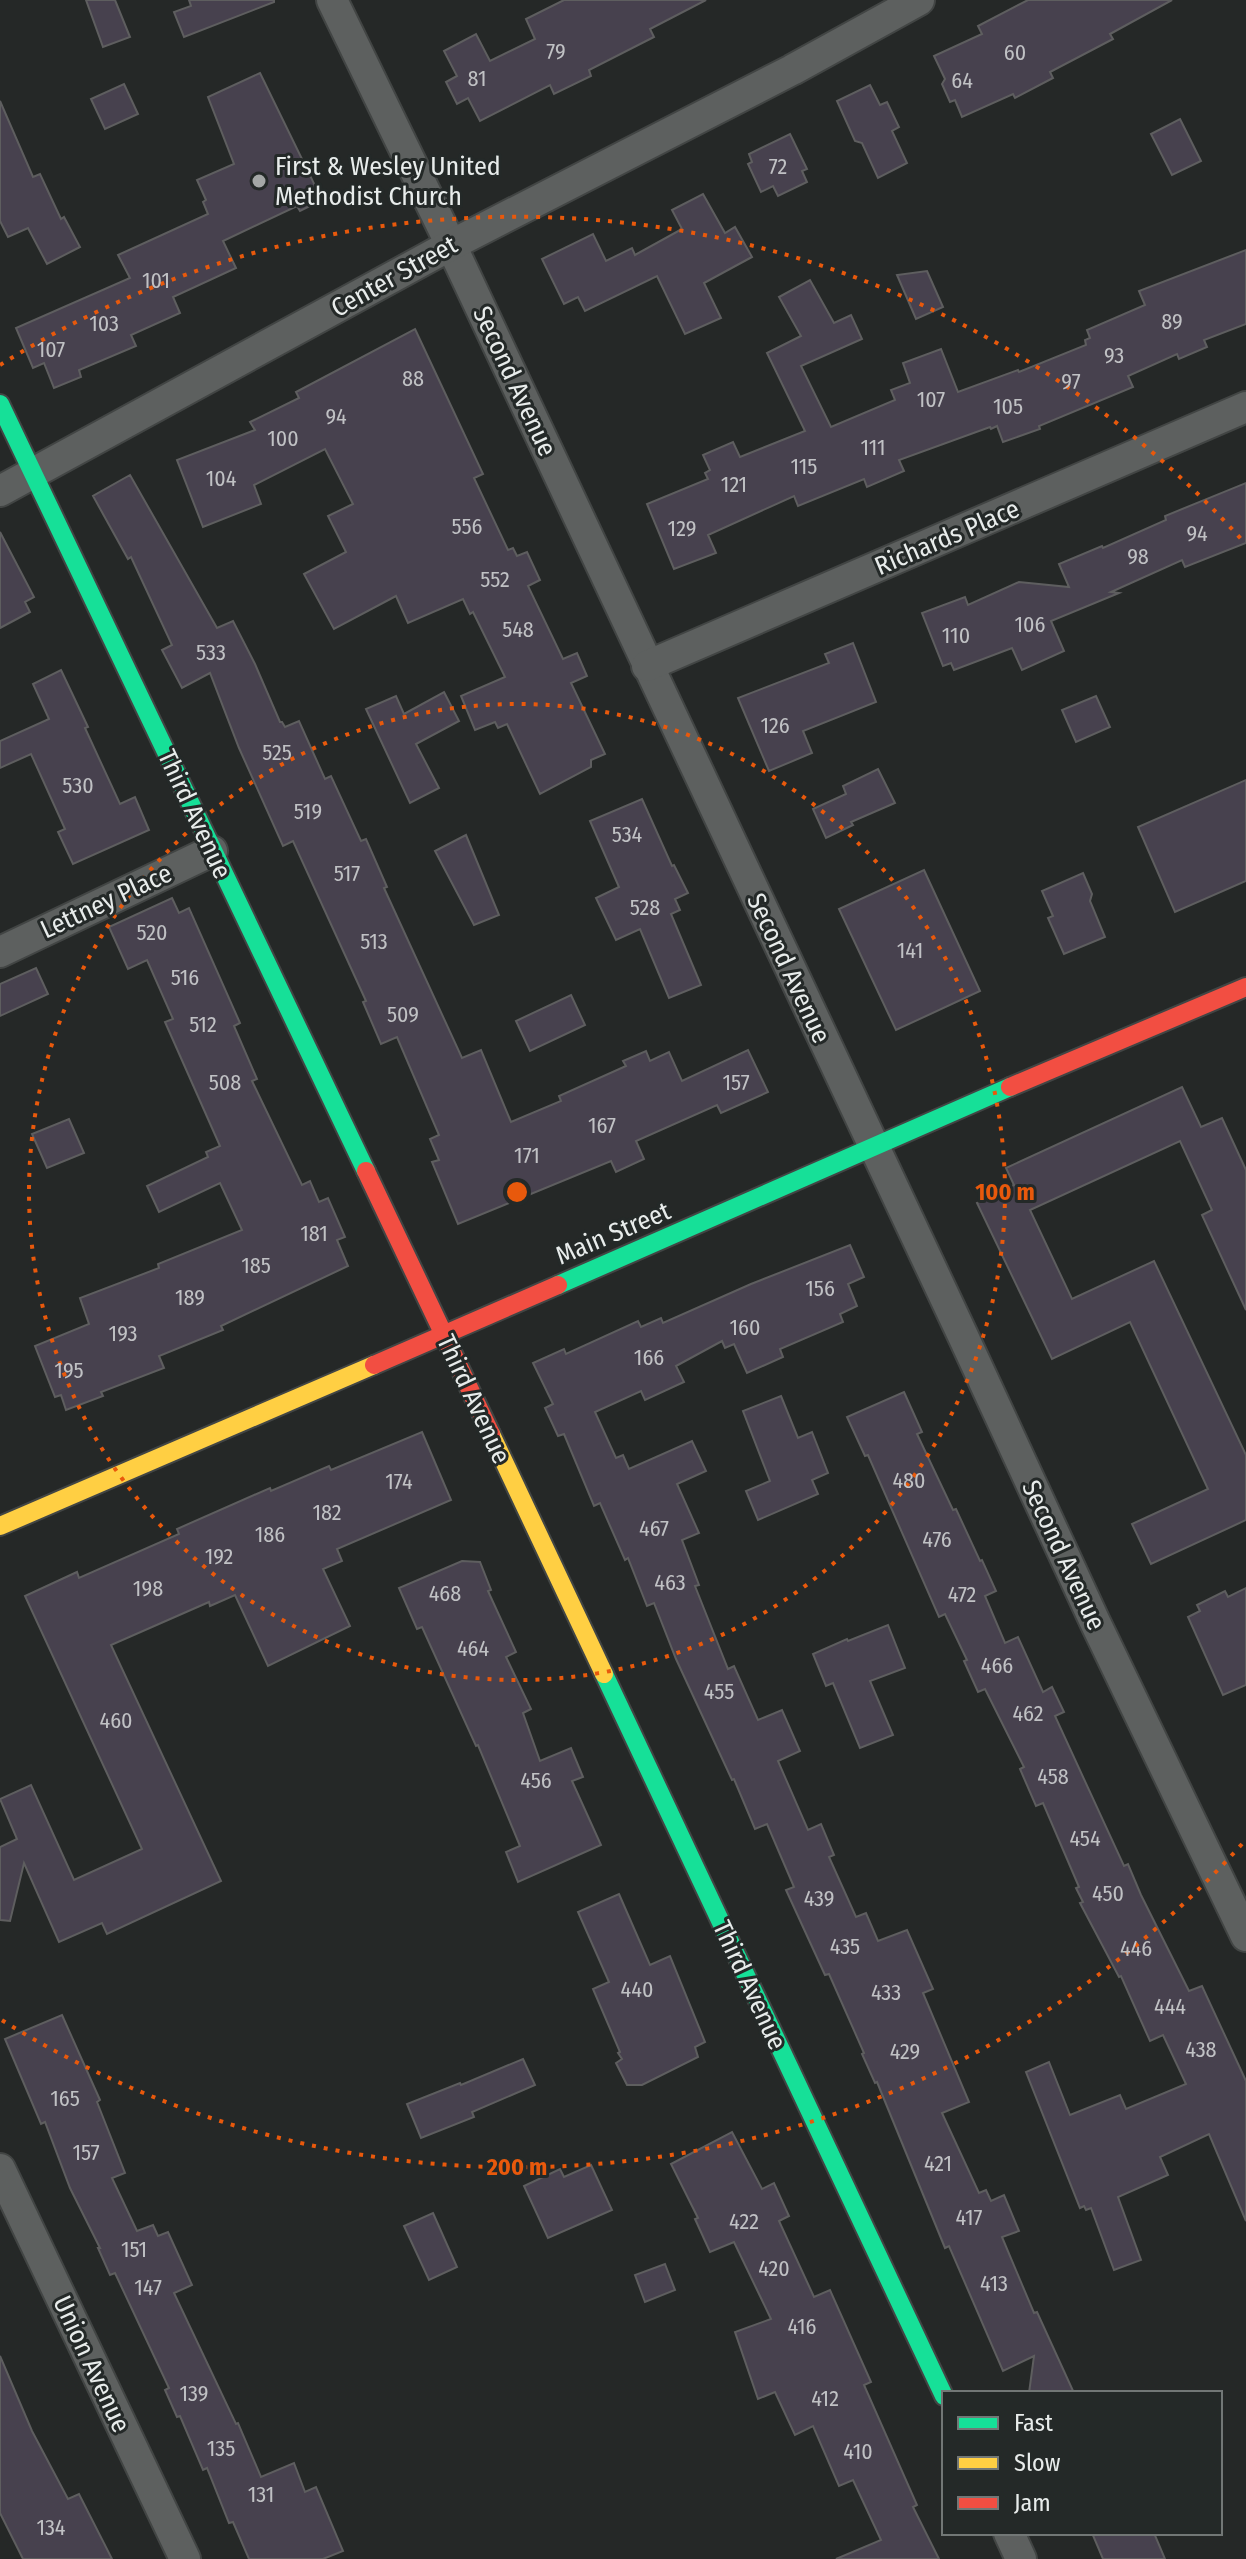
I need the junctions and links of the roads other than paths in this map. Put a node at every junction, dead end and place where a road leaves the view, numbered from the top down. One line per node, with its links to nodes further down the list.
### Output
1 (332, 0): 3 (street, Second Avenue)
2 (919, 0): 3 (street, Center Street)
3 (451, 245): 6 (street, Center Street); 8 (street, Second Avenue)
4 (0, 404): 6 (street, Third Avenue)
5 (1246, 407): 8 (street, Richards Place)
6 (34, 473): 7 (street, Center Street); 9 (street, Third Avenue)
7 (0, 491)
8 (647, 666): 12 (street, Second Avenue)
9 (212, 851): 10 (street, Lettney Place); 13 (street, Third Avenue)
10 (0, 952)
11 (1246, 987): 12 (street, Main Street)
12 (872, 1146): 13 (street, Main Street); 15 (street, Second Avenue)
13 (444, 1334): 14 (street, Main Street); 17 (street, Third Avenue)
14 (0, 1526)
15 (1246, 1936)
16 (0, 2169): 19 (street, Union Avenue)
17 (942, 2392)
18 (1010, 2535): 20 (street)
19 (185, 2559)
20 (1021, 2559)

